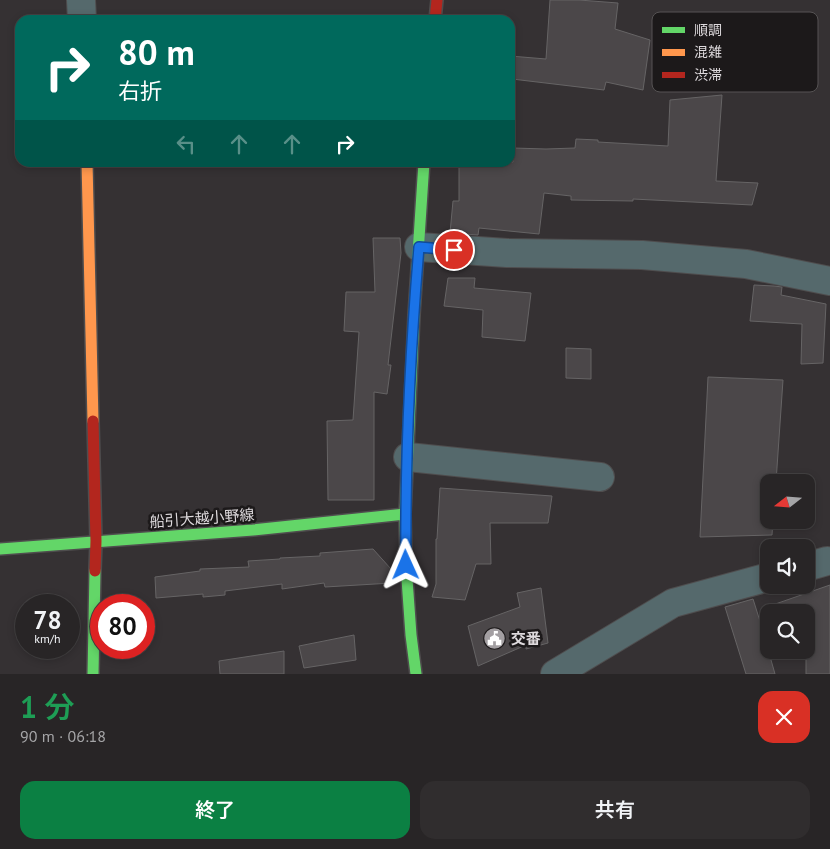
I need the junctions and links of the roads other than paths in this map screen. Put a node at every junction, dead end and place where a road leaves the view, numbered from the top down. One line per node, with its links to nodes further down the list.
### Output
1 (81, 0): 3 (street)
2 (437, 0): 4 (main road)
3 (82, 15)
4 (436, 15)
5 (87, 167): 12 (main road)
6 (424, 167): 7 (main road)
7 (419, 247): 8 (street); 9 (main road)
8 (830, 281)
9 (408, 457): 10 (street); 11 (main road)
10 (600, 477)
11 (405, 514): 12 (main road, 船引大越小野線); 16 (main road)
12 (96, 541): 13 (main road, 船引大越小野線); 15 (main road)
13 (0, 549)
14 (760, 579): 17 (street)
15 (93, 674)
16 (416, 674)
17 (555, 674)

